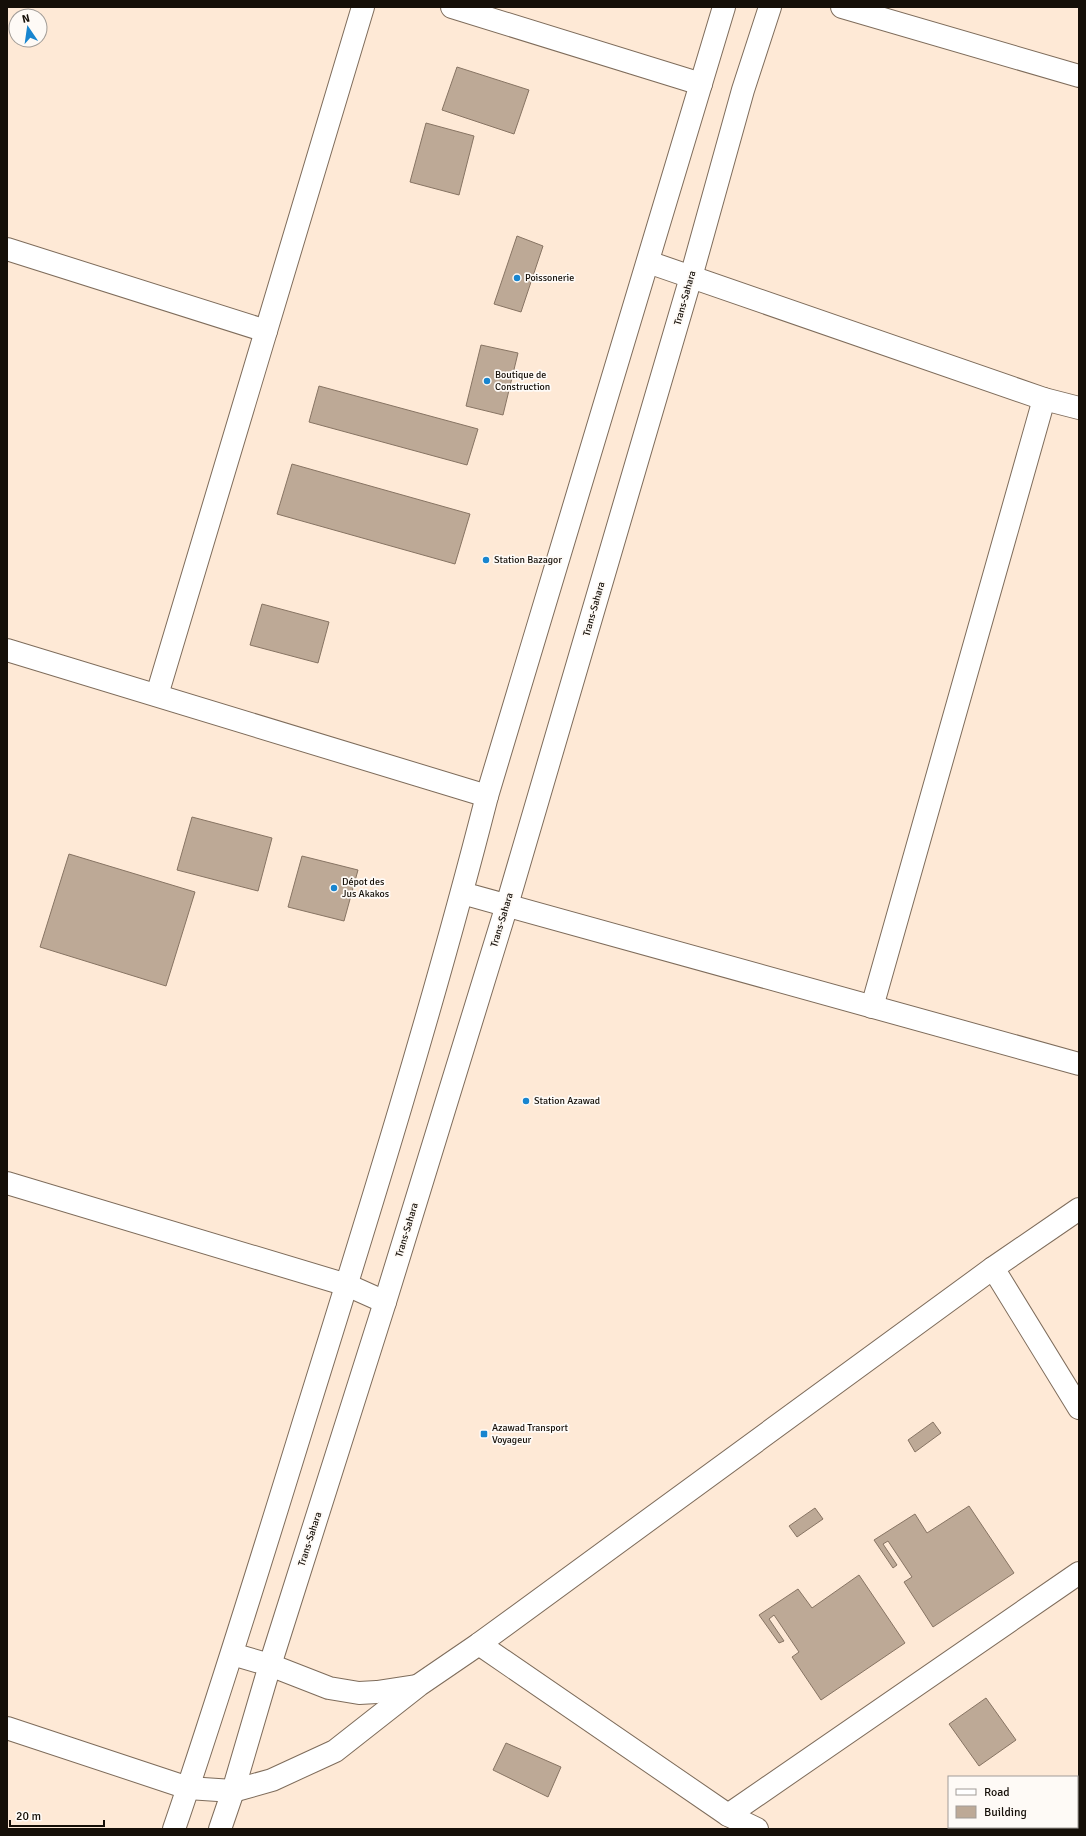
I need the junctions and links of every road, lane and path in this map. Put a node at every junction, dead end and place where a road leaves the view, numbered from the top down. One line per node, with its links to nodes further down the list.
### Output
1 (363, 7): 11 (street)
2 (452, 7): 7 (street)
3 (724, 7): 7 (street)
4 (770, 7): 10 (street, Trans-Sahara)
5 (842, 7): 6 (street)
6 (1079, 76)
7 (700, 84): 9 (street)
8 (7, 249): 11 (street)
9 (648, 262): 10 (street); 16 (street)
10 (691, 278): 12 (street); 18 (street, Trans-Sahara)
11 (266, 331): 15 (street)
12 (1044, 398): 13 (street); 19 (street)
13 (1079, 408)
14 (7, 650): 15 (street)
15 (157, 695): 16 (street)
16 (488, 796): 17 (street)
17 (462, 893): 18 (street); 24 (street)
18 (507, 905): 19 (street); 25 (street, Trans-Sahara)
19 (872, 1007): 20 (street)
20 (1079, 1064)
21 (7, 1182): 24 (street)
22 (1079, 1209): 23 (street)
23 (993, 1268): 26 (street); 28 (street)
24 (347, 1285): 25 (street); 29 (street)
25 (385, 1302): 30 (street, Trans-Sahara)
26 (1079, 1408)
27 (1079, 1573): 35 (street)
28 (479, 1644): 31 (street); 35 (street)
29 (232, 1654): 30 (street); 33 (street)
30 (270, 1665): 31 (street); 34 (street, Trans-Sahara)
31 (419, 1685): 34 (street)
32 (7, 1728): 33 (street)
33 (188, 1788): 34 (street); 36 (street)
34 (233, 1791): 37 (street, Trans-Sahara)
35 (728, 1816): 38 (street)
36 (174, 1829)
37 (220, 1829)
38 (757, 1829)

